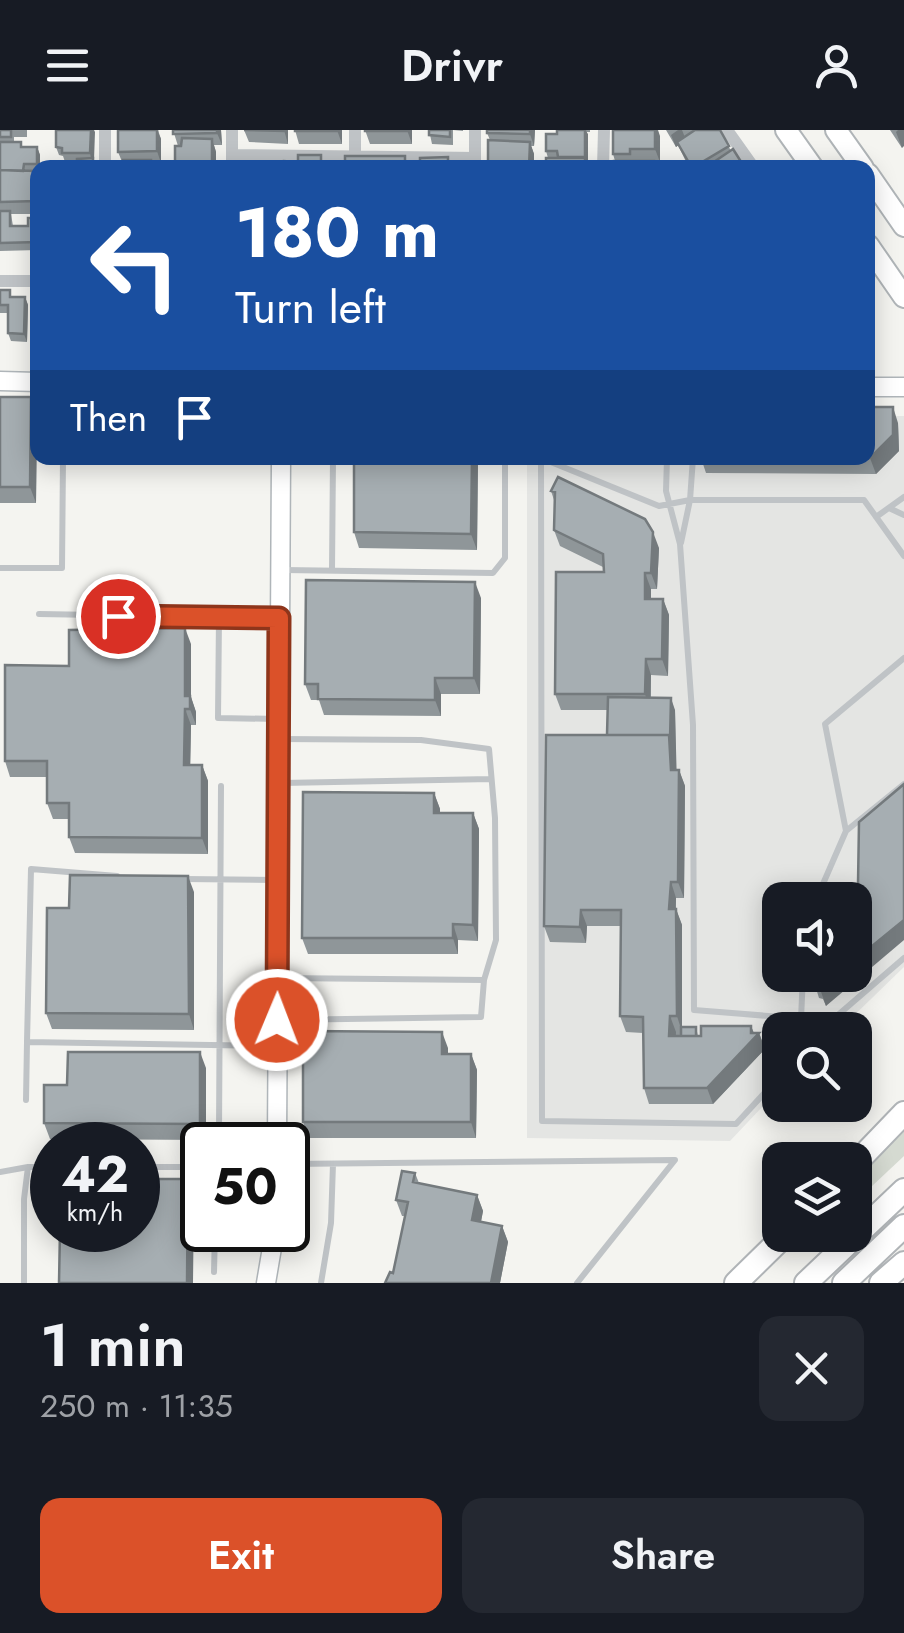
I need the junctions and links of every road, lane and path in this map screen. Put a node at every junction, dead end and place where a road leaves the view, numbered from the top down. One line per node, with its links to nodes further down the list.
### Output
1 (105, 130): 10 (street)
2 (232, 130): 11 (street)
3 (356, 130): 9 (street)
4 (475, 130): 14 (street)
5 (604, 130): 15 (street)
6 (727, 130): 16 (street)
7 (786, 130): 17 (main road)
8 (836, 130): 18 (main road)
9 (355, 155): 12 (street); 13 (street)
10 (105, 160)
11 (232, 160)
12 (252, 160)
13 (430, 160)
14 (475, 160)
15 (603, 160)
16 (748, 160)
17 (807, 160)
18 (857, 160)
19 (875, 183): 20 (main road)
20 (902, 218)
21 (875, 255): 24 (main road)
22 (0, 281): 23 (street)
23 (30, 281)
24 (904, 297)
25 (0, 381): 26 (main road)
26 (30, 382)
27 (875, 387): 28 (main road)
28 (904, 388)
29 (63, 465): 45 (lane)
30 (281, 465): 46 (main road)
31 (334, 465): 47 (lane)
32 (505, 465): 47 (lane)
33 (541, 465): 73 (lane)
34 (558, 465): 39 (lane)
35 (667, 465): 39 (lane)
36 (692, 465): 38 (lane)
37 (904, 497): 40 (lane)
38 (690, 500): 39 (lane); 42 (lane); 43 (lane)
39 (670, 504): 43 (lane)
40 (889, 508): 41 (lane); 42 (lane)
41 (904, 515)
42 (876, 517): 44 (lane)
43 (680, 544): 68 (lane)
44 (904, 556)
45 (0, 568)
46 (280, 570): 47 (lane); 50 (main road)
47 (332, 570)
48 (40, 614): 49 (lane)
49 (218, 618): 50 (lane); 52 (lane)
50 (279, 618): 52 (main road)
51 (904, 658): 58 (lane)
52 (279, 719): 53 (main road)
53 (278, 739): 54 (lane); 55 (main road)
54 (491, 780): 55 (lane); 66 (lane)
55 (278, 783): 62 (main road)
56 (904, 784): 58 (lane)
57 (221, 786): 61 (lane)
58 (846, 832): 63 (lane)
59 (135, 877): 70 (lane)
60 (170, 878): 61 (lane)
61 (222, 879): 62 (lane); 71 (lane)
62 (278, 880): 65 (main road)
63 (824, 882)
64 (904, 958): 67 (lane)
65 (277, 978): 66 (lane); 69 (main road)
66 (484, 980): 69 (lane)
67 (842, 1012)
68 (762, 1016)
69 (277, 1020): 72 (main road)
70 (26, 1042): 71 (lane); 74 (lane)
71 (218, 1045): 72 (lane); 76 (lane)
72 (277, 1046): 77 (main road)
73 (762, 1096)
74 (26, 1100)
75 (904, 1113): 78 (highway)
76 (219, 1122)
77 (276, 1122)
78 (872, 1146)
79 (310, 1164): 80 (lane)
80 (333, 1164): 92 (lane); 93 (lane)
81 (28, 1167): 82 (lane); 90 (lane)
82 (0, 1172)
83 (904, 1190): 95 (highway)
84 (904, 1226): 96 (highway)
85 (214, 1252): 89 (lane)
86 (272, 1252): 91 (main road)
87 (768, 1252): 94 (highway)
88 (904, 1263): 97 (highway)
89 (214, 1272)
90 (24, 1283)
91 (266, 1283)
92 (321, 1283)
93 (576, 1283)
94 (736, 1283)
95 (806, 1283)
96 (844, 1283)
97 (881, 1283)

